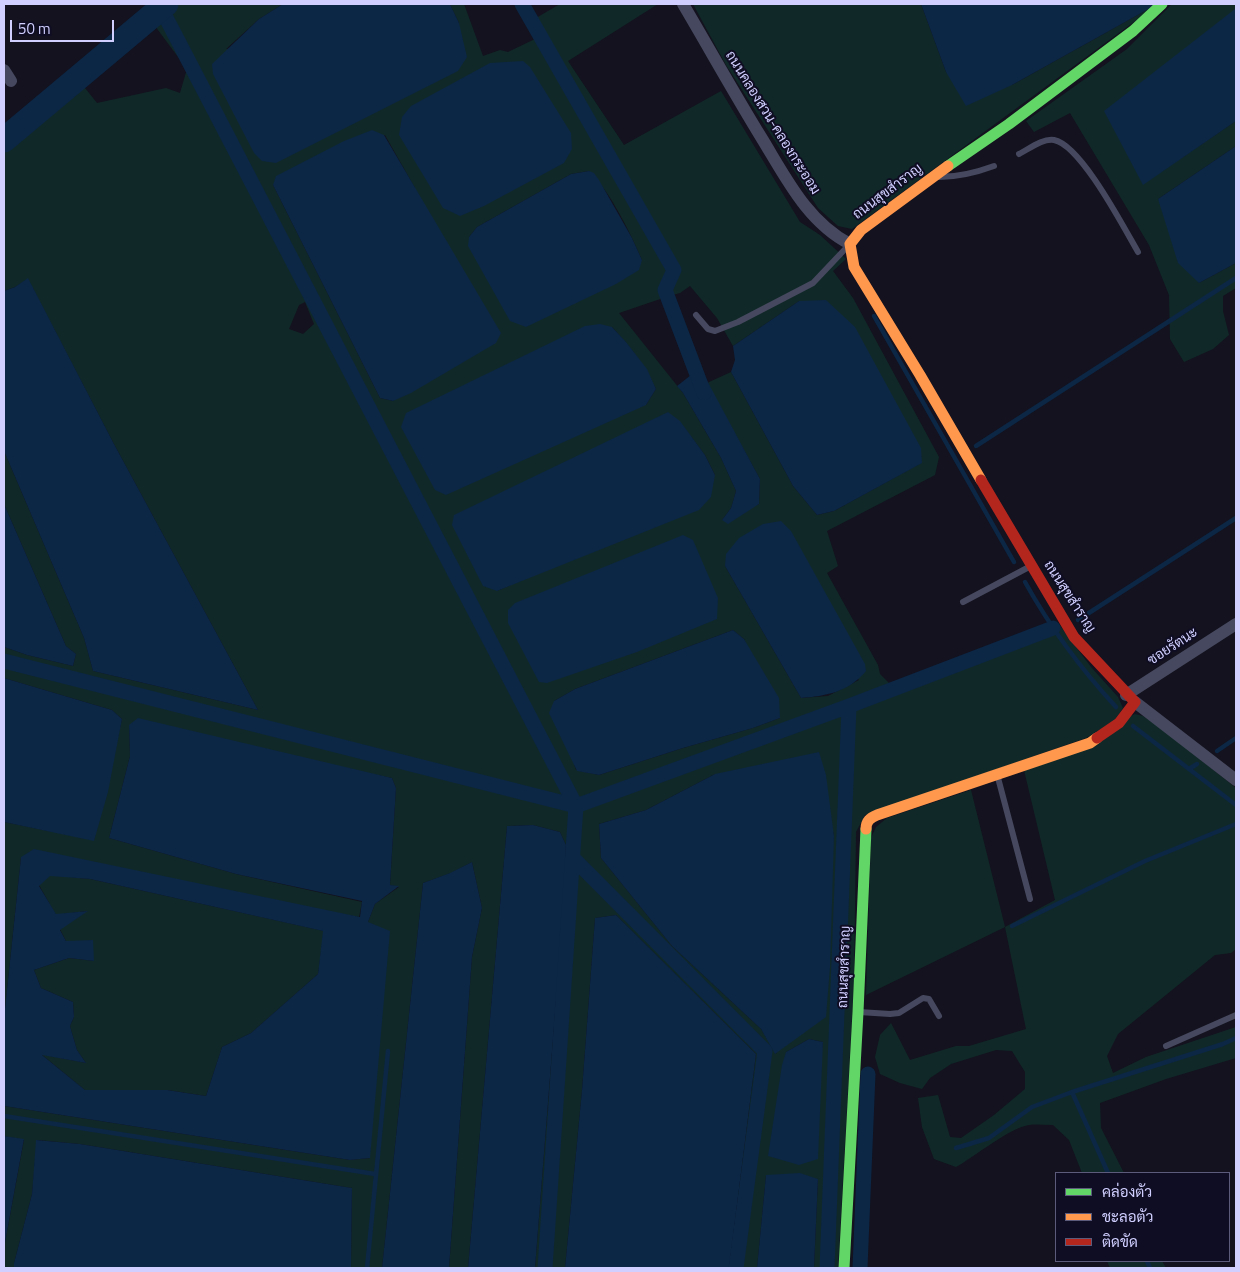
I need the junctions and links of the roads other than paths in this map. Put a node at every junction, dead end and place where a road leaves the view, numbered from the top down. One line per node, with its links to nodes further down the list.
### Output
1 (683, 4): 8 (street, ถนนคลองสวน-คลองกระออม)
2 (1162, 4): 7 (street, ถนนสุขสำราญ)
3 (4, 70): 4 (street)
4 (11, 81)
5 (1019, 154): 9 (lane)
6 (994, 166): 7 (lane)
7 (933, 176): 8 (street, ถนนสุขสำราญ)
8 (850, 244): 10 (lane); 11 (street, ถนนสุขสำราญ)
9 (1138, 252)
10 (696, 315)
11 (1030, 566): 12 (lane); 14 (street, ถนนสุขสำราญ)
12 (963, 602)
13 (1236, 624): 14 (street, ซอยรัตนะ)
14 (1131, 698): 15 (street, ถนนสุขสำราญ); 16 (street)
15 (997, 773): 17 (lane); 18 (street, ถนนสุขสำราญ)
16 (1236, 780)
17 (1030, 899)
18 (858, 1012): 19 (lane); 22 (street, ถนนสุขสำราญ)
19 (939, 1016)
20 (1236, 1016): 21 (lane)
21 (1166, 1046)
22 (844, 1268)

